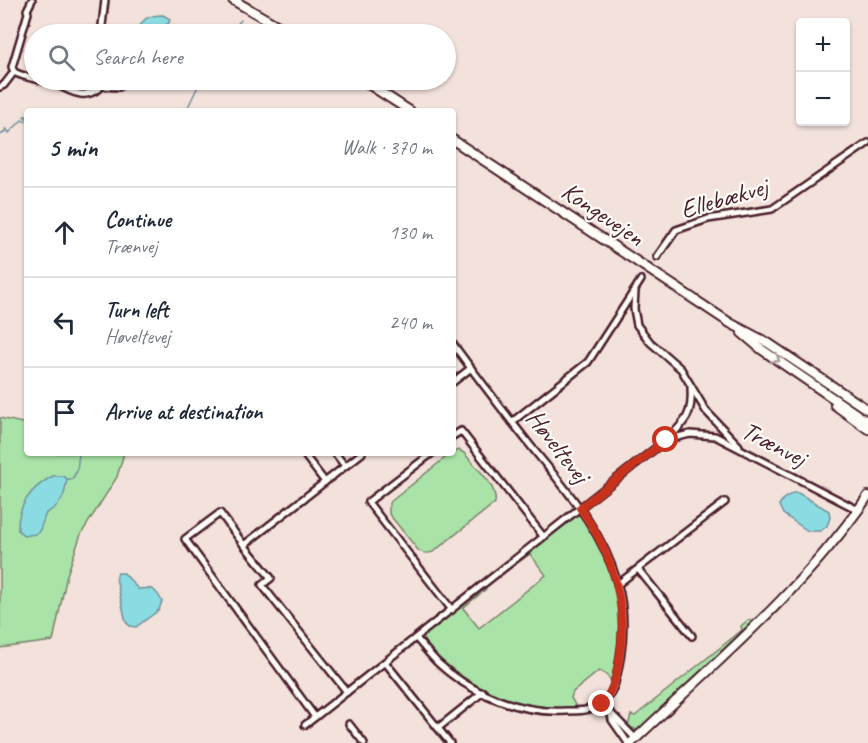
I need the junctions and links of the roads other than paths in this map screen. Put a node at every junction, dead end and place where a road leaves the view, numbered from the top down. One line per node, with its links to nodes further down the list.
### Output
1 (32, 0): 6 (street)
2 (105, 0): 7 (street)
3 (233, 0): 5 (main road)
4 (242, 0): 5 (main road)
5 (257, 13): 8 (main road)
6 (25, 24)
7 (102, 24)
8 (275, 24)
9 (24, 26): 10 (street)
10 (14, 72): 11 (street); 12 (street)
11 (24, 76)
12 (0, 87)
13 (70, 90): 14 (street)
14 (94, 90)
15 (377, 90): 16 (main road)
16 (405, 108)
17 (456, 142): 22 (main road, Kongevejen)
18 (868, 143): 19 (street, Ellebækvej)
19 (657, 257)
20 (641, 280): 21 (street)
21 (635, 291): 26 (street); 29 (street)
22 (730, 323): 27 (main road, Kongevejen, one-way to 27); 28 (main road, Kongevejen)
23 (456, 348): 24 (street, Høveltevej)
24 (471, 368): 25 (street); 29 (street, Høveltevej)
25 (456, 380)
26 (690, 384): 33 (street, Trænvej); 34 (street)
27 (812, 384): 30 (main road, Kongevejen); 31 (main road)
28 (868, 410)
29 (512, 422): 43 (street, Høveltevej)
30 (868, 422)
31 (868, 429)
32 (456, 434): 45 (street)
33 (666, 440): 34 (street, Trænvej); 43 (street, Trænvej)
34 (741, 449): 44 (street, Trænvej)
35 (305, 456): 40 (street)
36 (337, 456): 39 (street)
37 (358, 456): 39 (street)
38 (428, 456): 49 (street)
39 (345, 466): 40 (street)
40 (325, 482): 46 (street)
41 (868, 496): 44 (main road)
42 (725, 502): 47 (street)
43 (580, 508): 45 (street, Trænvej); 48 (street, Høveltevej)
44 (858, 510): 60 (main road)
45 (543, 536): 49 (street, Trænvej)
46 (244, 545): 53 (street); 56 (street)
47 (638, 568): 48 (street); 50 (street)
48 (618, 584): 55 (street, Høveltevej)
49 (452, 610): 51 (street, Trænvej)
50 (692, 636)
51 (416, 638): 52 (street, Trænvej); 54 (street)
52 (385, 662): 53 (street, Trænvej); 59 (street)
53 (347, 692): 56 (street, Trænvej)
54 (483, 692): 55 (street); 59 (street)
55 (602, 704): 60 (street)
56 (315, 717): 58 (street, Trænvej)
57 (349, 724): 61 (street)
58 (305, 725)
59 (438, 728): 62 (street)
60 (632, 742)
61 (364, 743)
62 (450, 743)

